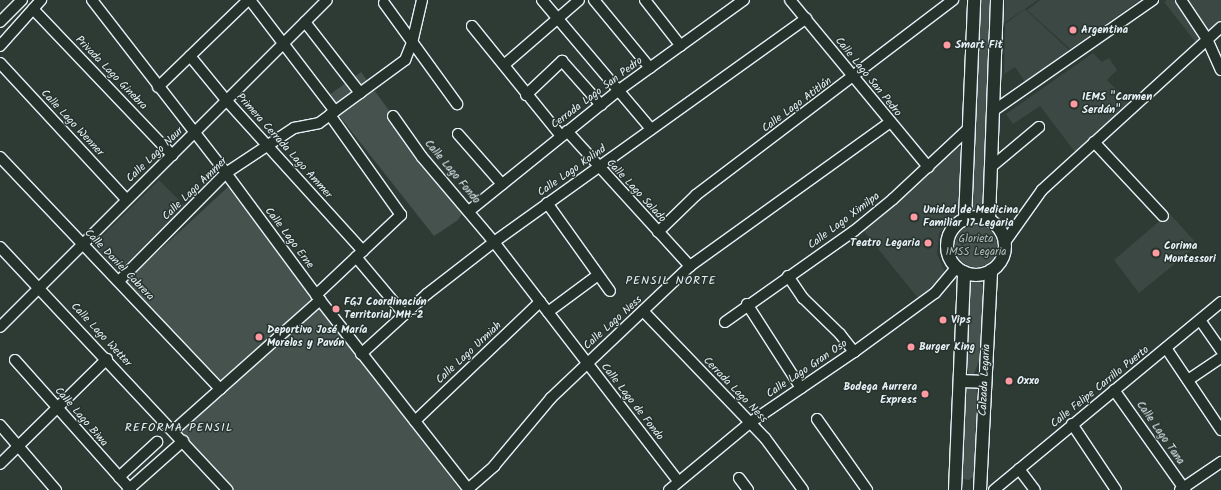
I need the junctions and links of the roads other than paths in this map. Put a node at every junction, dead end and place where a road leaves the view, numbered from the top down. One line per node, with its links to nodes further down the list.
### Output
1 (22, 0): 23 (street)
2 (41, 0): 20 (street)
3 (92, 0): 38 (street, Calle Lago Erne)
4 (249, 0): 28 (street); 32 (street)
5 (422, 0): 29 (street, Calle Lago Ammer)
6 (542, 0): 21 (street)
7 (579, 0): 21 (street)
8 (594, 0): 35 (street)
9 (645, 0): 31 (street)
10 (744, 0): 31 (street, Cerrada Lago San Pedro)
11 (790, 0): 22 (street, Calle Lago San Pedro)
12 (953, 0): 19 (street, Calle Lago Atitlán)
13 (974, 0): 51 (main road)
14 (997, 0): 45 (main road)
15 (1152, 0): 45 (street)
16 (1181, 0): 27 (street)
17 (324, 1): 24 (street, Calle Lago Naur)
18 (384, 3): 29 (street)
19 (941, 3): 37 (street, Calle Lago Atitlán)
20 (33, 9): 30 (street); 57 (street, Privada Lago Ginebra)
21 (557, 18): 34 (street); 39 (street)
22 (806, 19): 37 (street, Calle Lago San Pedro); 50 (street, Calle Lago Kolind)
23 (0, 22)
24 (305, 22): 28 (street, Calle Lago Naur); 40 (street)
25 (472, 26): 34 (street, Calle Lago Salado)
26 (1221, 27): 27 (street)
27 (1207, 39): 36 (street); 55 (street)
28 (283, 43): 42 (street, Calle Lago Naur); 46 (street)
29 (412, 43): 40 (street, Calle Lago Ammer); 43 (street)
30 (0, 46)
31 (681, 46): 35 (street, Cerrada Lago San Pedro)
32 (190, 56): 38 (street); 42 (street, Primera Cerrada Lago Ammer)
33 (0, 63): 64 (street, Calle Lago Wenner)
34 (504, 65): 41 (street, Calle Lago Salado)
35 (650, 68): 39 (street, Cerrada Lago San Pedro)
36 (1221, 70)
37 (853, 77): 48 (street, Calle Lago San Pedro); 70 (street, Calle Lago Atitlán)
38 (158, 87): 52 (street, Calle Lago Erne)
39 (620, 90): 44 (street, Cerrada Lago San Pedro); 50 (street)
40 (360, 93): 46 (street, Calle Lago Ammer)
41 (526, 95): 44 (street); 54 (street, Calle Lago Salado)
42 (226, 100): 52 (street, Calle Lago Naur); 56 (street, Primera Cerrada Lago Ammer)
43 (457, 104)
44 (601, 105): 54 (street, Cerrada Lago San Pedro)
45 (993, 111): 61 (main road)
46 (333, 113): 56 (street, Calle Lago Ammer); 75 (street)
47 (392, 116): 66 (street, Calle Lago Fondo)
48 (889, 122): 59 (street, Calle Lago San Pedro); 76 (street, Calle Lago Ness)
49 (1039, 127): 61 (street)
50 (651, 129): 60 (street, Calle Lago Kolind)
51 (968, 129): 59 (street, Calle Lago Ximilpa); 68 (main road)
52 (194, 133): 57 (street, Calle Lago Naur); 62 (street, Calle Lago Erne)
53 (458, 134): 63 (street)
54 (564, 134): 60 (street, Calle Lago Salado); 63 (street, Cerrada Lago San Pedro)
55 (1094, 142): 67 (street); 72 (street)
56 (267, 145): 62 (street, Calle Lago Ammer); 75 (street, Primera Cerrada Lago Ammer)
57 (172, 155): 64 (street, Calle Lago Naur)
58 (0, 157): 73 (street, Calle Daniel Cabrera)
59 (928, 167): 80 (street, Calle Lago Ximilpa)
60 (598, 168): 65 (street, Calle Lago Kolind); 70 (street, Calle Lago Salado)
61 (990, 168): 69 (main road)
62 (226, 173): 81 (street, Calle Lago Ammer); 84 (street, Calle Lago Erne)
63 (502, 184): 66 (street, Cerrada Lago San Pedro)
64 (126, 200): 73 (street, Calle Lago Naur)
65 (548, 203): 71 (street, Calle Lago Kolind); 79 (street)
66 (469, 212): 71 (street, Calle Lago Fondo)
67 (1163, 216)
68 (965, 219): 69 (main road); 77 (main road)
69 (989, 220): 72 (main road)
70 (658, 232): 76 (street, Calle Lago Salado)
71 (494, 242): 85 (street, Calle Lago de Fondo); 90 (street, Calle Lago Kolind)
72 (1005, 242): 78 (main road)
73 (83, 244): 81 (street, Calle Daniel Cabrera); 82 (street, Calle Lago Naur)
74 (0, 247): 82 (street, Calle Lago Wetter)
75 (360, 254): 84 (street); 90 (street, Primera Cerrada Lago Ammer)
76 (690, 266): 89 (street, Calle Lago Ness)
77 (961, 270): 78 (main road); 96 (street, Calle Lago Gran Oso); 103 (main road)
78 (991, 270): 104 (main road, Calzada Legaria)
79 (598, 275): 83 (street); 88 (street)
80 (788, 276): 87 (street, Calle Lago Ximilpa); 96 (street)
81 (119, 281): 106 (street, Calle Daniel Cabrera)
82 (39, 288): 93 (street, Calle Lago Naur); 99 (street, Calle Lago Wetter)
83 (610, 291)
84 (318, 297): 97 (street, Calle Lago Erne); 106 (street)
85 (540, 302): 88 (street, Calle Lago de Fondo); 110 (street, Calle Lago Urmiah)
86 (1221, 302): 91 (street, Calle Felipe Carrillo Puerto)
87 (747, 304): 92 (street, Calle Lago Ximilpa); 105 (street)
88 (548, 312): 101 (street, Calle Lago de Fondo)
89 (644, 312): 101 (street, Calle Lago Ness); 111 (street, Cerrada Lago Ness)
90 (404, 314): 97 (street, Calle Lago Kolind)
91 (1200, 320): 94 (street, Calle Felipe Carrillo Puerto); 95 (street)
92 (725, 322)
93 (0, 327)
94 (1166, 348): 102 (street); 107 (street, Calle Felipe Carrillo Puerto)
95 (1221, 350)
96 (854, 352): 105 (street, Calle Lago Gran Oso)
97 (361, 354): 110 (street, Calle Lago Erne)
98 (1221, 358): 102 (street)
99 (107, 359): 108 (street); 115 (street, Calle Lago Wetter)
100 (15, 360): 108 (street, Calle Lago Biwa)
101 (586, 364): 124 (street, Calle Lago de Fondo); 129 (street, Calle Lago Ness)
102 (1188, 380): 114 (street)
103 (960, 381): 104 (main road); 134 (main road)
104 (985, 382): 135 (main road, Calzada Legaria)
105 (801, 388): 111 (street, Calle Lago Gran Oso)
106 (220, 389): 115 (street)
107 (1114, 390): 112 (street, Calle Felipe Carrillo Puerto); 125 (street, Calle Lago Tana)
108 (57, 408): 118 (street); 122 (street, Calle Lago Biwa)
109 (817, 419): 133 (street)
110 (415, 421): 129 (street, Calle Lago Erne)
111 (751, 422): 124 (street, Calle Lago Gran Oso); 132 (street, Cerrada Lago Ness)
112 (1072, 424): 121 (street, Calle Felipe Carrillo Puerto); 138 (street)
113 (0, 425): 118 (street)
114 (1221, 430)
115 (173, 431): 116 (street, Calle Lago Wetter)
116 (183, 441): 127 (street); 128 (street, Calle Lago Wetter)
117 (157, 442): 122 (street)
118 (18, 447): 120 (street); 126 (street)
119 (1221, 462): 125 (street)
120 (0, 464)
121 (1019, 469): 136 (street, Calle Felipe Carrillo Puerto); 137 (street)
122 (119, 477): 127 (street, Calle Lago Biwa)
123 (739, 478): 131 (street)
124 (678, 481): 130 (street, Calle Lago Gran Oso)
125 (1183, 489)
126 (56, 490)
127 (129, 490)
128 (227, 490)
129 (468, 490)
130 (669, 490)
131 (748, 490)
132 (803, 490)
133 (867, 490)
134 (955, 490)
135 (980, 490)
136 (994, 490)
137 (1035, 490)
138 (1116, 490)

